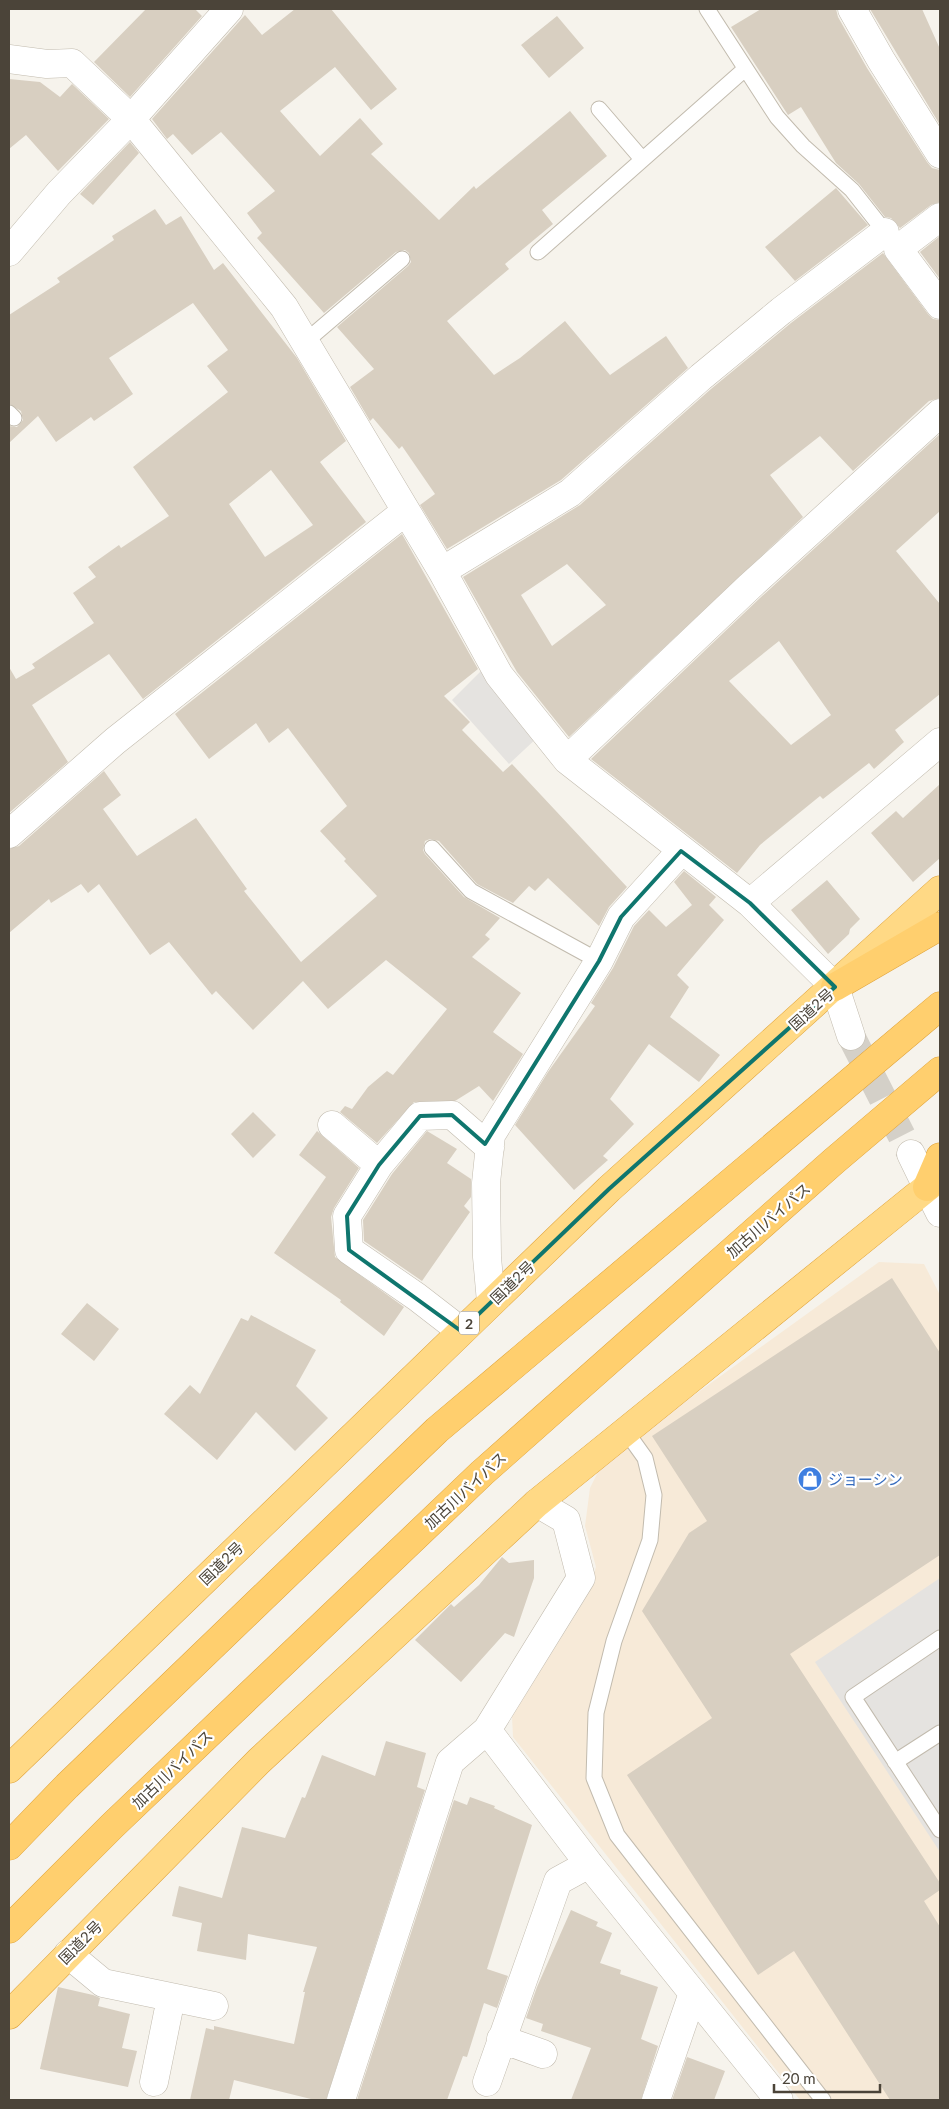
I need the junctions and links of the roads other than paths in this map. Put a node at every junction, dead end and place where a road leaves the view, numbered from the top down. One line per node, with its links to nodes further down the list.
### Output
1 (229, 9): 7 (street)
2 (707, 9): 5 (lane)
3 (852, 9): 8 (street)
4 (9, 59): 7 (street)
5 (745, 69): 9 (lane); 11 (lane)
6 (599, 109): 9 (lane)
7 (131, 119): 12 (street); 16 (street)
8 (940, 154)
9 (642, 160): 13 (lane)
10 (940, 217): 11 (street)
11 (891, 240): 15 (street); 19 (street)
12 (9, 252)
13 (538, 252)
14 (402, 259): 16 (lane)
15 (940, 305)
16 (305, 342): 18 (street)
17 (940, 413): 21 (street)
18 (406, 511): 19 (street); 22 (street)
19 (442, 571): 21 (street)
20 (940, 742): 26 (street)
21 (567, 760): 24 (street)
22 (9, 834)
23 (432, 848): 28 (lane)
24 (681, 851): 26 (street); 28 (street)
25 (940, 890): 29 (highway, 国道2号 / 2)
26 (750, 904): 29 (street)
27 (940, 926): 29 (highway)
28 (599, 961): 34 (street)
29 (835, 987): 31 (street); 40 (highway, 国道2号 / 2)
30 (940, 1006): 50 (highway)
31 (851, 1036)
32 (940, 1071): 52 (highway, 加古川バイパス)
33 (332, 1125): 37 (street)
34 (490, 1148): 37 (street); 40 (street)
35 (911, 1154): 38 (street)
36 (940, 1157): 38 (highway)
37 (379, 1165): 41 (street)
38 (934, 1182): 39 (street); 42 (highway, 国道2号)
39 (940, 1213)
40 (490, 1302): 41 (highway, 国道2号 / 2)
41 (461, 1331): 48 (highway, 国道2号 / 2)
42 (625, 1430): 43 (highway, 国道2号); 65 (lane)
43 (537, 1503): 45 (street); 53 (highway, 国道2号)
44 (940, 1638): 47 (lane)
45 (487, 1730): 51 (street); 62 (street)
46 (940, 1733): 47 (lane)
47 (895, 1762): 49 (lane)
48 (9, 1769)
49 (940, 1830)
50 (9, 1846)
51 (589, 1864): 54 (street); 58 (street)
52 (9, 1929)
53 (68, 1954): 55 (street); 57 (highway, 国道2号)
54 (693, 1993): 63 (street); 64 (street)
55 (172, 1998): 56 (street); 60 (street)
56 (214, 2006)
57 (9, 2016)
58 (501, 2039): 59 (street); 61 (street)
59 (543, 2054)
60 (154, 2082)
61 (487, 2082)
62 (341, 2100)
63 (656, 2100)
64 (780, 2100)
65 (823, 2100)

